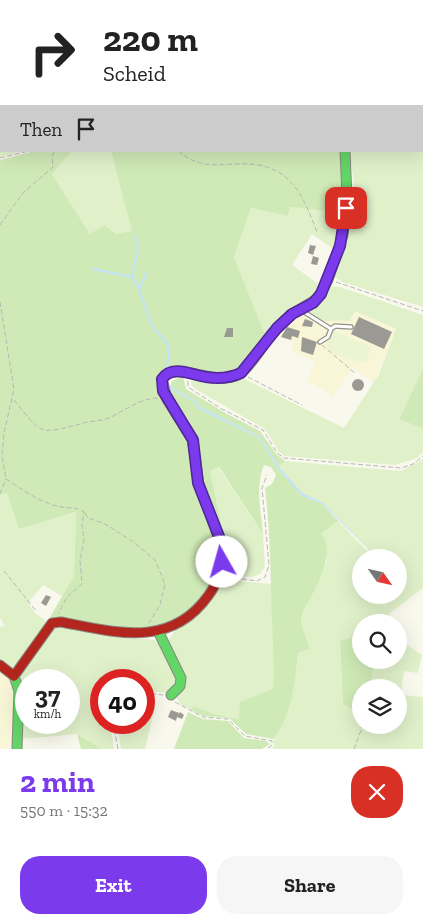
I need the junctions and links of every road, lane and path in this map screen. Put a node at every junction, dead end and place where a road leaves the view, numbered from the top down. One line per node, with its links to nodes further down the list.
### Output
1 (25, 152): 5 (path)
2 (54, 152): 6 (path)
3 (180, 152): 7 (path)
4 (345, 152): 8 (street)
5 (0, 158)
6 (0, 224)
7 (317, 232)
8 (328, 280): 10 (street); 11 (path)
9 (0, 302): 18 (path)
10 (300, 310): 13 (lane); 15 (street)
11 (423, 311)
12 (351, 327): 13 (lane)
13 (330, 328): 14 (lane)
14 (320, 342): 17 (path)
15 (241, 372): 16 (street); 20 (path)
16 (187, 373): 19 (street); 21 (path)
17 (356, 374)
18 (13, 400): 19 (path); 23 (path)
19 (170, 402): 27 (street)
20 (302, 405)
21 (423, 456)
22 (267, 475): 27 (path)
23 (6, 479): 24 (path); 25 (path)
24 (0, 494)
25 (84, 512): 29 (path); 31 (path)
26 (4, 571): 28 (path)
27 (219, 575): 30 (street)
28 (37, 612)
29 (55, 622): 31 (street); 33 (street)
30 (159, 632): 31 (street); 35 (street)
31 (144, 635)
32 (0, 666): 33 (street)
33 (14, 676): 38 (street)
34 (155, 693): 35 (path)
35 (171, 694): 40 (path)
36 (115, 734): 39 (path)
37 (360, 734): 41 (path)
38 (18, 748)
39 (118, 749)
40 (267, 749)
41 (354, 749)

